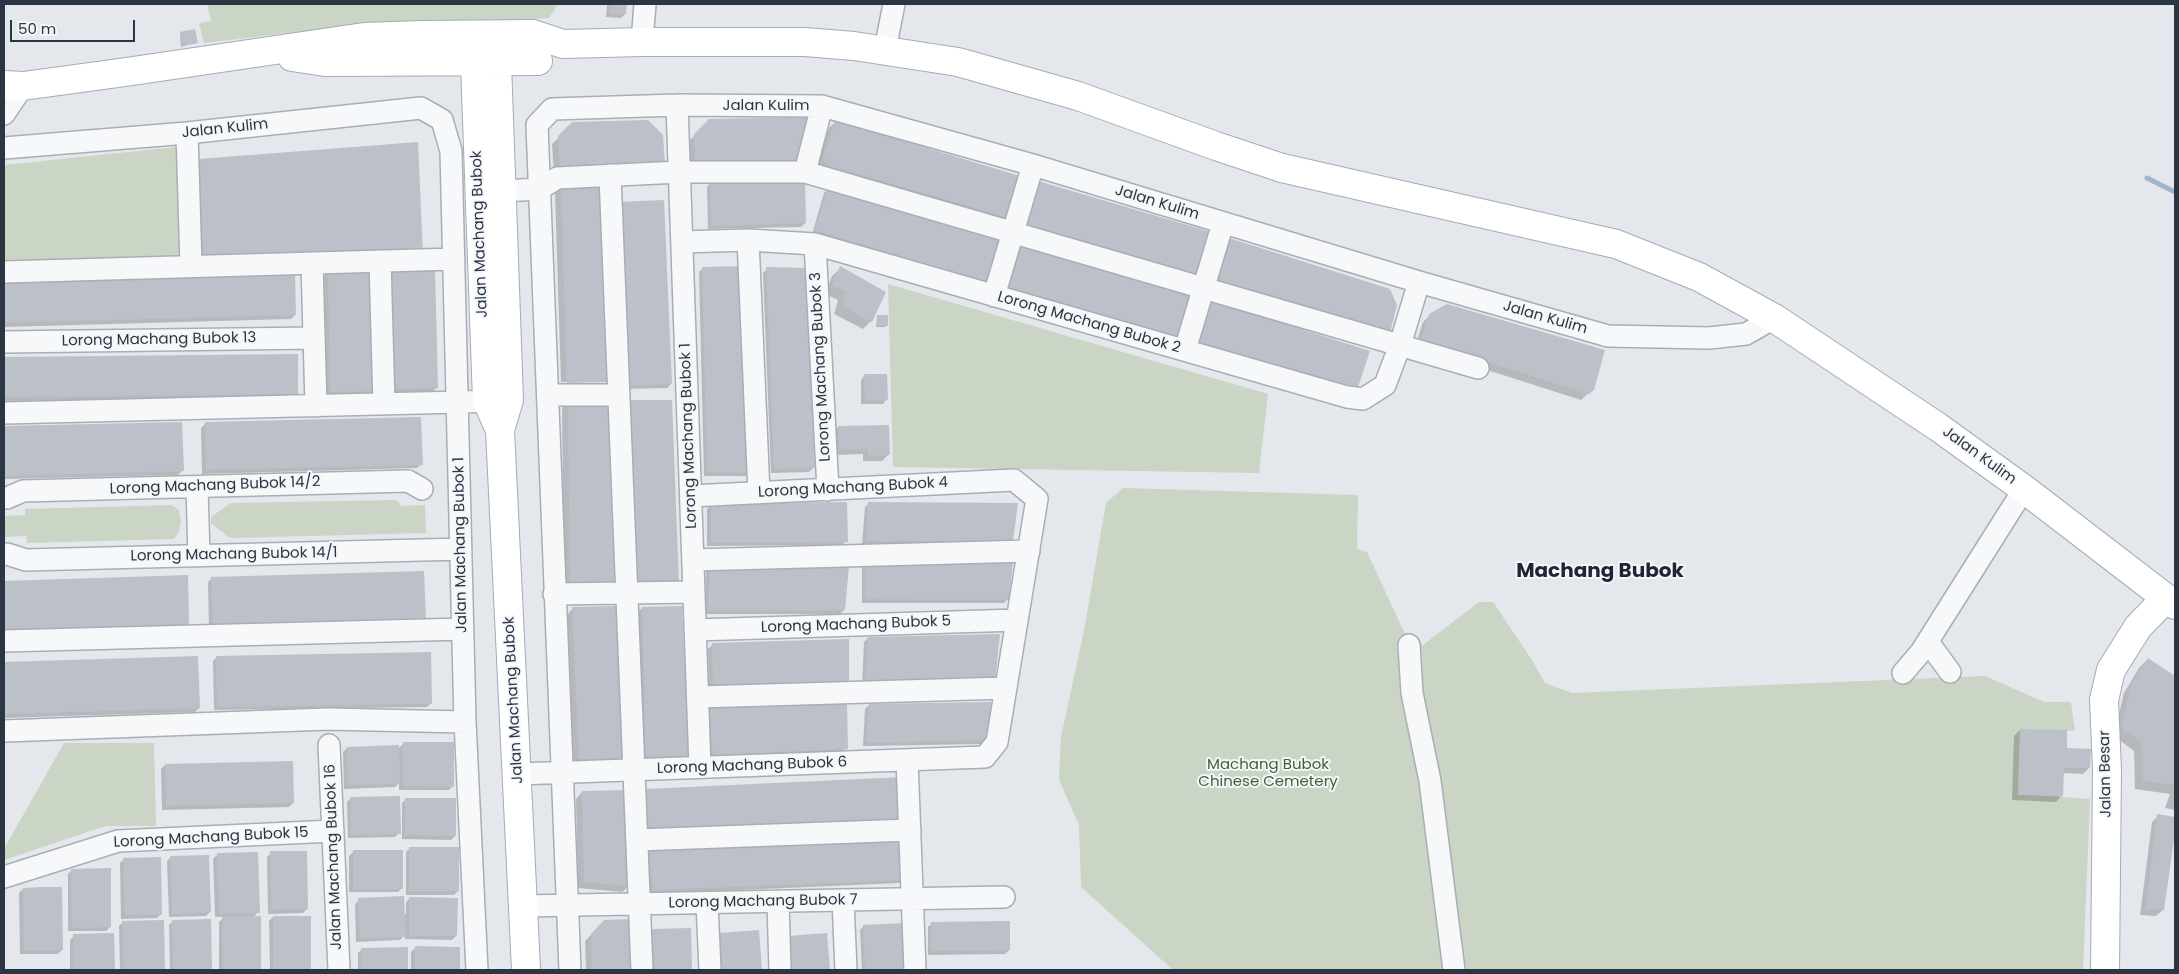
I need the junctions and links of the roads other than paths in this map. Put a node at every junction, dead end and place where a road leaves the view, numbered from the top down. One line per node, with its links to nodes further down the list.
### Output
1 (645, 4): 3 (street)
2 (894, 4): 6 (street)
3 (642, 42): 4 (main road, Jalan Kulim); 6 (main road, Jalan Kulim)
4 (563, 44): 5 (main road, Jalan Kulim); 8 (main road)
5 (485, 48): 7 (main road, Jalan Kulim); 8 (main road, Jalan Kulim); 9 (main road, Jalan Kulim); 14 (main road, Jalan Machang Bubok)
6 (885, 50): 37 (main road, Jalan Kulim)
7 (263, 52): 9 (main road, Jalan Kulim); 10 (main road, Jalan Kulim)
8 (538, 61): 14 (main road)
9 (419, 62): 14 (main road)
10 (14, 86): 13 (street)
11 (677, 105): 12 (street, Jalan Kulim); 19 (street, Lorong Machang Bubok 1); 22 (street, Jalan Kulim)
12 (822, 106): 18 (street, Jalan Kulim); 20 (street)
13 (4, 114)
14 (487, 118): 23 (main road, Jalan Machang Bubok); 45 (main road, Jalan Machang Bubok)
15 (442, 120): 16 (street, Jalan Kulim); 29 (street, Jalan Machang Bubok 1)
16 (187, 133): 17 (street, Jalan Kulim); 32 (street)
17 (4, 148)
18 (1033, 165): 24 (street, Jalan Kulim); 25 (street)
19 (679, 172): 20 (street); 21 (street); 27 (street, Lorong Machang Bubok 1)
20 (805, 172): 25 (street)
21 (610, 175): 22 (street); 43 (street)
22 (540, 190): 23 (street); 44 (street)
23 (501, 192): 45 (main road, Jalan Machang Bubok)
24 (1223, 223): 34 (street, Jalan Kulim); 35 (street)
25 (1014, 233): 35 (street); 36 (street)
26 (748, 240): 27 (street, Lorong Machang Bubok 2); 28 (street, Lorong Machang Bubok 2); 54 (street)
27 (682, 242): 55 (street, Lorong Machang Bubok 1)
28 (815, 244): 36 (street, Lorong Machang Bubok 2); 53 (street, Lorong Machang Bubok 3)
29 (454, 259): 30 (street); 46 (street, Jalan Machang Bubok 1)
30 (380, 261): 31 (street); 47 (street)
31 (312, 263): 32 (street); 38 (street)
32 (192, 266): 33 (street)
33 (4, 272)
34 (1419, 282): 37 (street, Jalan Kulim); 40 (street, Lorong Machang Bubok 2)
35 (1204, 288): 40 (street); 41 (street)
36 (994, 296): 41 (street, Lorong Machang Bubok 2)
37 (1774, 318): 52 (main road, Jalan Kulim)
38 (314, 338): 39 (street, Lorong Machang Bubok 13); 48 (street)
39 (4, 342)
40 (1400, 345): 41 (street, Lorong Machang Bubok 2); 42 (street)
41 (1185, 350)
42 (1478, 368)
43 (619, 395): 44 (street); 63 (street)
44 (548, 396): 64 (street)
45 (498, 401): 46 (street); 83 (main road, Jalan Machang Bubok)
46 (457, 402): 47 (street); 57 (street, Jalan Machang Bubok 1)
47 (384, 404): 48 (street)
48 (316, 406): 49 (street)
49 (4, 414)
50 (197, 487): 51 (street, Lorong Machang Bubok 14/2); 56 (street, Lorong Machang Bubok 14/2); 60 (street)
51 (422, 489)
52 (2024, 489): 65 (main road, Jalan Kulim); 70 (street)
53 (828, 490): 54 (street, Lorong Machang Bubok 4); 58 (street, Lorong Machang Bubok 4)
54 (759, 493): 55 (street, Lorong Machang Bubok 4)
55 (691, 496): 61 (street, Lorong Machang Bubok 1)
56 (7, 498)
57 (461, 550): 60 (street, Lorong Machang Bubok 14/1); 67 (street, Jalan Machang Bubok 1)
58 (1028, 551): 61 (street); 66 (street)
59 (7, 554): 60 (street, Lorong Machang Bubok 14/1)
60 (199, 556)
61 (693, 560): 62 (street, Lorong Machang Bubok 1)
62 (694, 592): 63 (street); 68 (street, Lorong Machang Bubok 1)
63 (627, 593): 64 (street); 81 (street)
64 (554, 594): 82 (street)
65 (2171, 602): 106 (main road, Jalan Besar)
66 (1017, 620): 68 (street, Lorong Machang Bubok 5); 74 (street)
67 (463, 629): 69 (street); 76 (street, Jalan Machang Bubok 1)
68 (695, 630): 75 (street, Lorong Machang Bubok 1)
69 (4, 641)
70 (1928, 642): 72 (street); 73 (street)
71 (1409, 644): 105 (street)
72 (1950, 672)
73 (1903, 673)
74 (1006, 688): 75 (street); 79 (street, Lorong Machang Bubok 6)
75 (698, 697): 80 (street, Lorong Machang Bubok 1)
76 (465, 722): 77 (street); 97 (street, Jalan Machang Bubok 1)
77 (4, 731)
78 (330, 744): 85 (street, Jalan Machang Bubok 16)
79 (907, 760): 80 (street, Lorong Machang Bubok 6); 84 (street)
80 (700, 768): 81 (street, Lorong Machang Bubok 6)
81 (634, 770): 82 (street, Lorong Machang Bubok 6); 86 (street)
82 (562, 772): 83 (street, Lorong Machang Bubok 6); 94 (street)
83 (518, 774): 95 (main road, Jalan Machang Bubok)
84 (910, 830): 86 (street); 89 (street)
85 (333, 831): 87 (street, Lorong Machang Bubok 15); 96 (street, Jalan Machang Bubok 16)
86 (637, 840): 93 (street)
87 (4, 877)
88 (1004, 897): 89 (street, Lorong Machang Bubok 7)
89 (912, 899): 90 (street, Lorong Machang Bubok 7); 104 (street)
90 (843, 900): 91 (street, Lorong Machang Bubok 7); 103 (street)
91 (778, 901): 92 (street, Lorong Machang Bubok 7); 102 (street)
92 (707, 903): 93 (street, Lorong Machang Bubok 7); 101 (street)
93 (640, 904): 94 (street, Lorong Machang Bubok 7); 100 (street)
94 (568, 905): 95 (street, Lorong Machang Bubok 7); 99 (street)
95 (523, 906): 98 (main road, Jalan Machang Bubok)
96 (339, 970)
97 (477, 970)
98 (526, 970)
99 (570, 970)
100 (642, 970)
101 (710, 970)
102 (780, 970)
103 (846, 970)
104 (915, 970)
105 (1454, 970)
106 (2105, 970)

